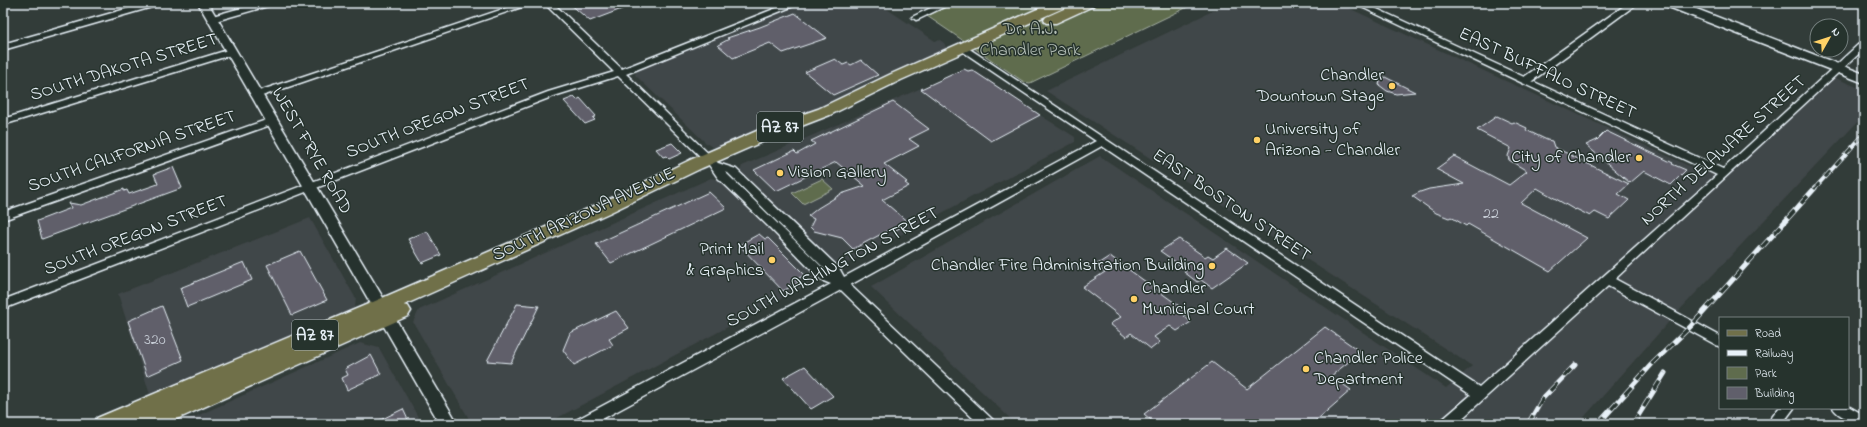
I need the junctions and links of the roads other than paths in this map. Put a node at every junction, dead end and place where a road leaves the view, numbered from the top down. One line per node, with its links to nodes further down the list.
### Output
1 (156, 3): 16 (street)
2 (203, 3): 14 (street, WEST FRYE ROAD)
3 (268, 3): 14 (street, SOUTH DAKOTA STREET)
4 (529, 3): 23 (street)
5 (548, 3): 20 (street)
6 (797, 3): 20 (street, SOUTH OREGON STREET)
7 (948, 3): 13 (street)
8 (1063, 3): 17 (main road, SOUTH ARIZONA AVENUE / AZ 87)
9 (1088, 3): 17 (main road, SOUTH ARIZONA AVENUE / AZ 87)
10 (1358, 3): 22 (street, EAST BUFFALO STREET)
11 (1634, 3): 22 (street)
12 (1670, 3): 19 (main road)
13 (916, 17)
14 (212, 20): 18 (street, WEST FRYE ROAD)
15 (1863, 45): 19 (street, NORTH DELAWARE STREET)
16 (3, 47)
17 (967, 51): 26 (street, EAST BOSTON STREET); 27 (main road, SOUTH ARIZONA AVENUE / AZ 87)
18 (231, 52): 23 (street, WEST FRYE ROAD); 25 (street, SOUTH DAKOTA STREET)
19 (1838, 69): 21 (main road); 28 (street, NORTH DELAWARE STREET)
20 (620, 73): 27 (street); 29 (street, SOUTH OREGON STREET)
21 (1864, 79)
22 (1525, 81): 28 (street, EAST BUFFALO STREET)
23 (256, 95): 24 (street, WEST FRYE ROAD)
24 (272, 121): 29 (street, WEST FRYE ROAD); 30 (street, SOUTH CALIFORNIA STREET)
25 (3, 122)
26 (1102, 142): 32 (street, SOUTH WASHINGTON STREET); 37 (street, EAST BOSTON STREET)
27 (713, 162): 32 (street); 34 (main road, SOUTH ARIZONA AVENUE / AZ 87)
28 (1724, 174): 31 (street, NORTH DELAWARE STREET)
29 (310, 186): 33 (street, SOUTH OREGON STREET); 34 (street, WEST FRYE ROAD)
30 (3, 216)
31 (1607, 280): 35 (street); 37 (street, NORTH DELAWARE STREET)
32 (842, 284): 44 (street, SOUTH WASHINGTON STREET); 45 (street)
33 (3, 305)
34 (383, 312): 36 (main road, SOUTH ARIZONA AVENUE / AZ 87); 43 (street, WEST FRYE ROAD)
35 (1719, 341)
36 (252, 369): 41 (main road, SOUTH ARIZONA AVENUE / AZ 87); 42 (main road, SOUTH ARIZONA AVENUE / AZ 87)
37 (1480, 394): 46 (street, NORTH DELAWARE STREET)
38 (1786, 409): 47 (street)
39 (1842, 409): 40 (street)
40 (1864, 421)
41 (105, 424)
42 (144, 424)
43 (449, 424)
44 (581, 424)
45 (988, 424)
46 (1447, 424)
47 (1774, 424)

